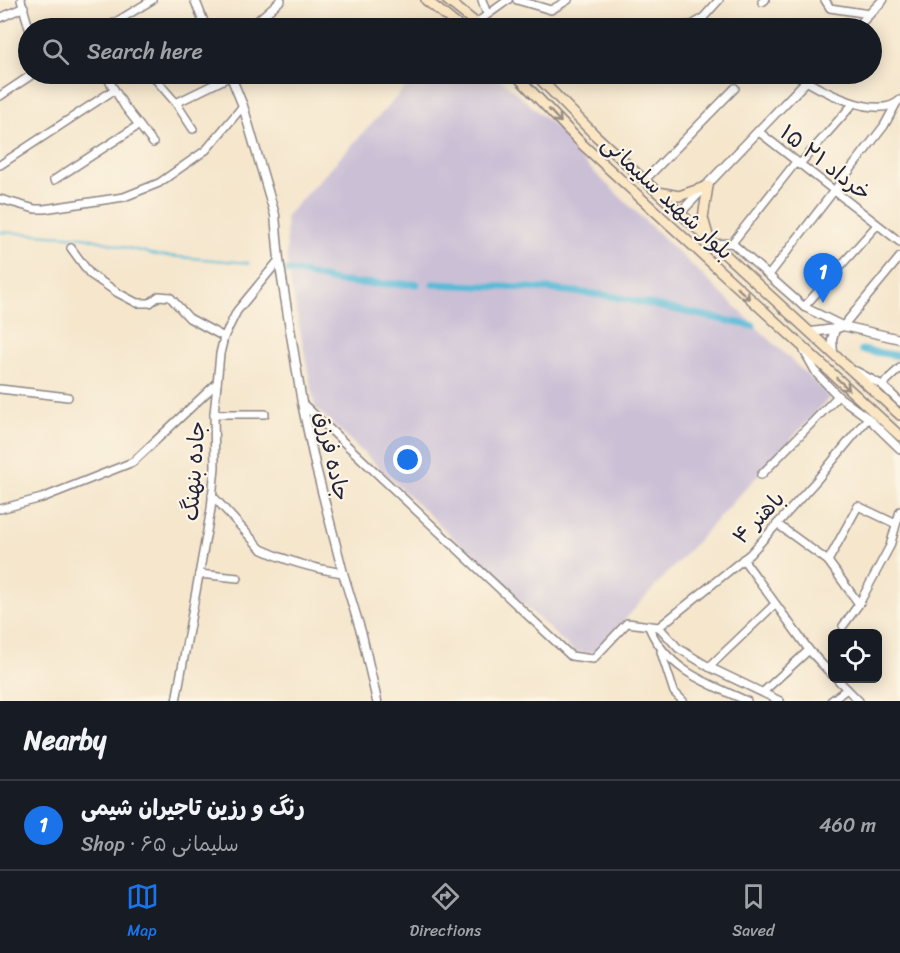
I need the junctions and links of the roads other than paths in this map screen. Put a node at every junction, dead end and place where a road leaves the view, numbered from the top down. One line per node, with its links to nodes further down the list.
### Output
1 (152, 0): 14 (street)
2 (195, 0): 20 (street)
3 (281, 0): 21 (street)
4 (426, 0): 22 (main road)
5 (447, 0): 23 (main road)
6 (482, 0): 15 (street)
7 (508, 0): 15 (street)
8 (517, 0): 9 (street)
9 (568, 0)
10 (719, 0): 25 (street)
11 (825, 0): 16 (street)
12 (883, 0): 16 (street)
13 (22, 3): 17 (street); 18 (street)
14 (142, 3): 19 (street)
15 (487, 14): 24 (street)
16 (869, 14): 26 (street)
17 (0, 18)
18 (26, 18)
19 (126, 18)
20 (202, 18)
21 (260, 18)
22 (448, 18)
23 (469, 18)
24 (484, 18)
25 (703, 18)
26 (865, 18)
27 (18, 84): 38 (street)
28 (111, 84): 37 (street)
29 (159, 84): 40 (street)
30 (213, 84): 40 (street)
31 (234, 84): 42 (street, جاده فرزق)
32 (525, 84): 56 (main road, بلوار شهید سلیمانی, one-way to 56)
33 (547, 84): 50 (main road, بلوار شهید سلیمانی)
34 (803, 84): 45 (street)
35 (812, 84): 41 (street)
36 (735, 88): 50 (street)
37 (114, 90): 43 (street); 48 (street)
38 (0, 96)
39 (898, 102): 41 (street); 52 (street)
40 (176, 104): 44 (street)
41 (853, 104): 47 (street)
42 (243, 106): 54 (street); 63 (street, جاده فرزق)
43 (139, 125): 46 (street); 49 (street)
44 (194, 129)
45 (759, 132): 47 (street, ۱۵ خرداد ۲١); 51 (street)
46 (153, 143)
47 (798, 163): 52 (street, ۱۵ خرداد ۲١); 59 (street)
48 (0, 165)
49 (54, 180)
50 (644, 181): 53 (main road, بلوار شهید سلیمانی)
51 (708, 186): 53 (main road); 55 (street); 58 (main road)
52 (833, 190): 57 (street, ۱۵ خرداد ۲١); 64 (street)
53 (656, 192): 55 (main road, بلوار شهید سلیمانی)
54 (0, 199)
55 (680, 213): 56 (main road); 58 (main road, بلوار شهید سلیمانی)
56 (670, 225): 70 (main road, بلوار شهید سلیمانی, one-way to 70)
57 (877, 225): 60 (street, ۱۵ خرداد ۲١); 65 (street)
58 (712, 242): 59 (street); 67 (main road, بلوار شهید سلیمانی)
59 (732, 243): 64 (street)
60 (900, 243)
61 (71, 248): 68 (street)
62 (900, 257): 66 (street)
63 (279, 260): 68 (street, جاده بنهنگ); 80 (street, جاده فرزق)
64 (769, 275): 65 (street)
65 (804, 307): 66 (street)
66 (839, 328): 67 (street); 69 (street); 71 (street)
67 (811, 332): 71 (main road, بلوار شهید سلیمانی)
68 (224, 337): 74 (street, جاده بنهنگ)
69 (900, 339)
70 (800, 344): 77 (street); 85 (main road, بلوار شهید سلیمانی, one-way to 85)
71 (833, 353): 72 (main road, بلوار شهید سلیمانی)
72 (848, 366): 75 (street); 83 (main road, بلوار شهید سلیمانی)
73 (900, 368): 75 (street)
74 (217, 383): 81 (street, جاده بنهنگ); 89 (street)
75 (882, 385): 79 (street)
76 (0, 389): 78 (street)
77 (838, 396): 84 (street); 87 (street)
78 (68, 397)
79 (900, 402)
80 (302, 403): 95 (street, جاده فرزق); 101 (street)
81 (214, 414): 82 (street); 88 (street, جاده بنهنگ)
82 (265, 414)
83 (900, 416)
84 (868, 418): 86 (street); 91 (street, باهنر ۴)
85 (900, 436)
86 (900, 449)
87 (761, 475)
88 (212, 495): 95 (street); 96 (street, جاده بنهنگ)
89 (0, 509)
90 (900, 511): 92 (street)
91 (777, 524): 93 (street, باهنر ۴); 94 (street)
92 (896, 524): 94 (street); 98 (street)
93 (743, 559): 99 (street); 102 (street, باهنر ۴)
94 (828, 561): 98 (street)
95 (343, 573): 111 (street, جاده فرزق)
96 (199, 574): 97 (street); 110 (street, جاده بنهنگ)
97 (238, 578)
98 (859, 604): 100 (street)
99 (774, 605): 104 (street); 105 (street)
100 (843, 626)
101 (648, 627): 102 (street); 103 (street)
102 (659, 627): 105 (street)
103 (660, 648): 112 (street); 113 (street)
104 (808, 650): 106 (street); 109 (street)
105 (709, 667): 109 (street)
106 (828, 671)
107 (841, 683): 108 (street)
108 (847, 689): 115 (street); 116 (street)
109 (763, 692): 114 (street)
110 (176, 701)
111 (377, 701)
112 (683, 701)
113 (747, 701)
114 (780, 701)
115 (831, 701)
116 (859, 701)

